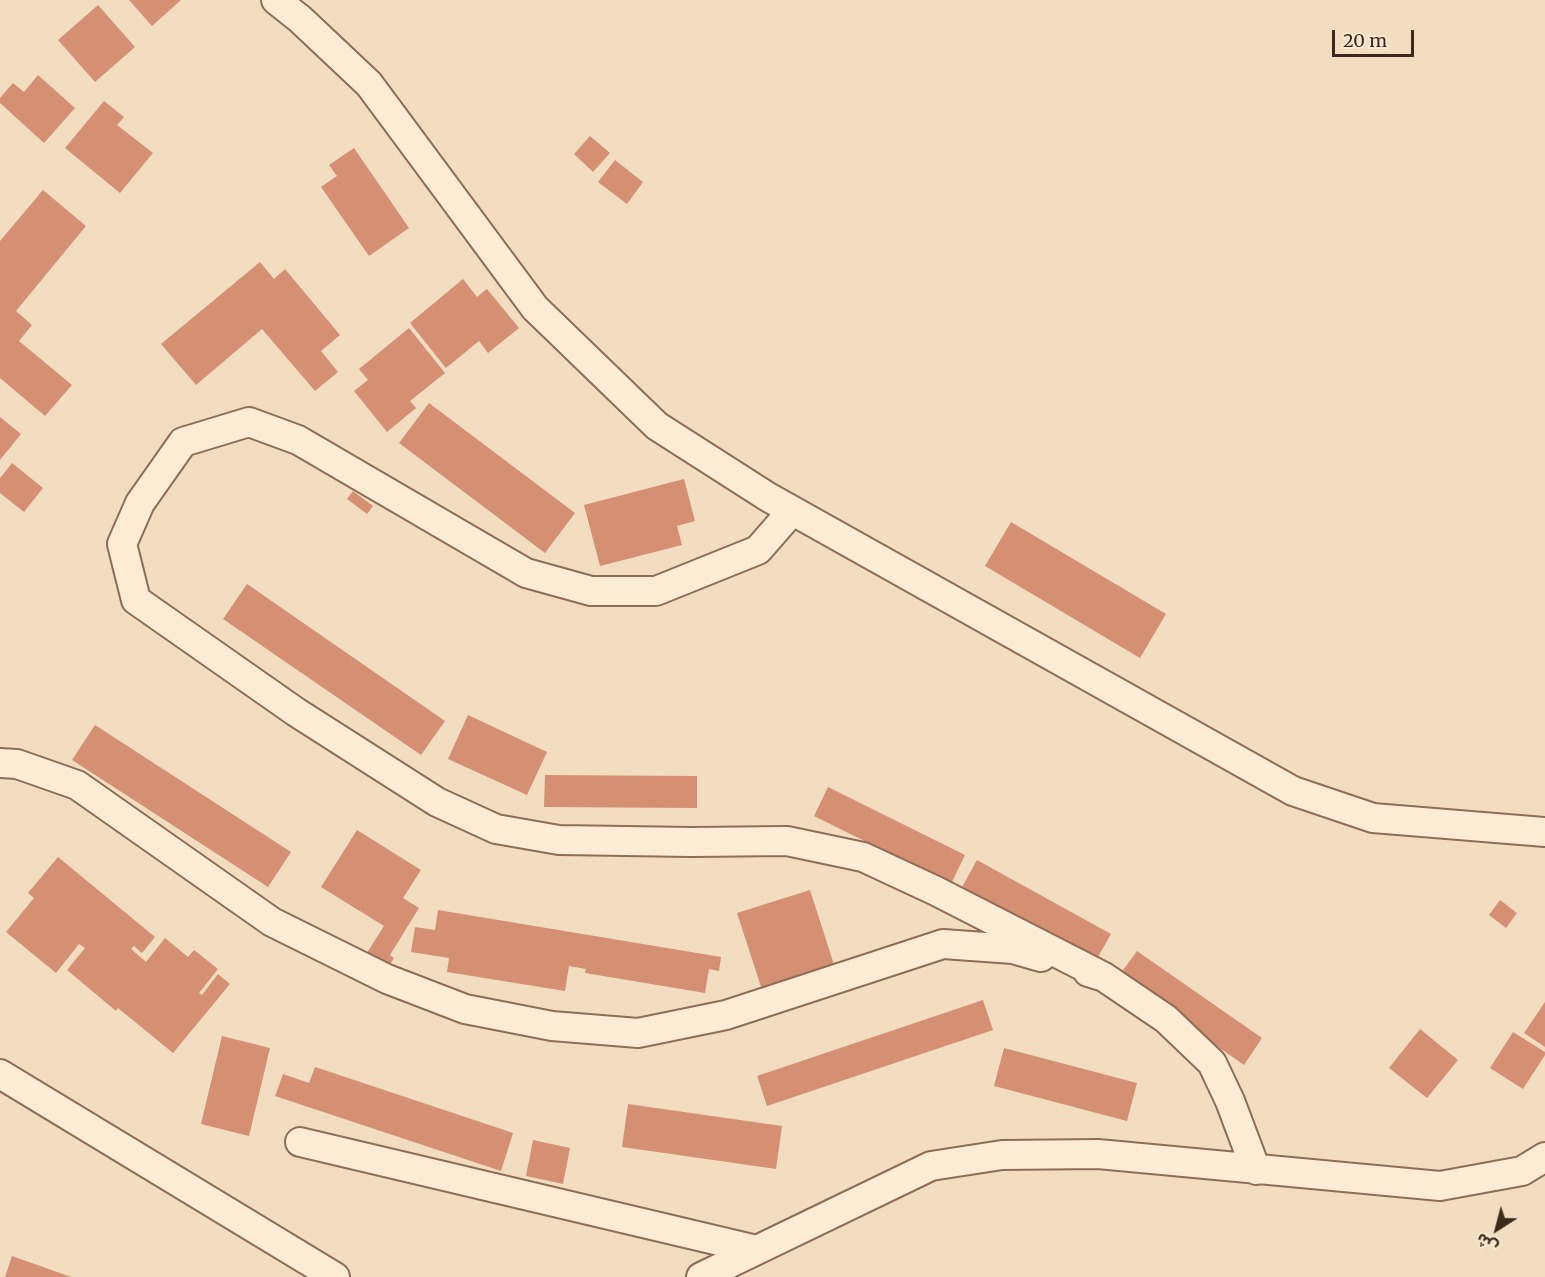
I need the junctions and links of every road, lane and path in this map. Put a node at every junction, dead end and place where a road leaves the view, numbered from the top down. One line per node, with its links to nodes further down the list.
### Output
1 (276, 0): 2 (street)
2 (792, 511): 4 (street); 5 (street)
3 (0, 763): 5 (street)
4 (1545, 832)
5 (1104, 977): 9 (street)
6 (0, 1074): 11 (street)
7 (300, 1142): 10 (street)
8 (1545, 1157): 9 (street)
9 (1256, 1170): 10 (street)
10 (757, 1250): 12 (street)
11 (335, 1277)
12 (701, 1277)

